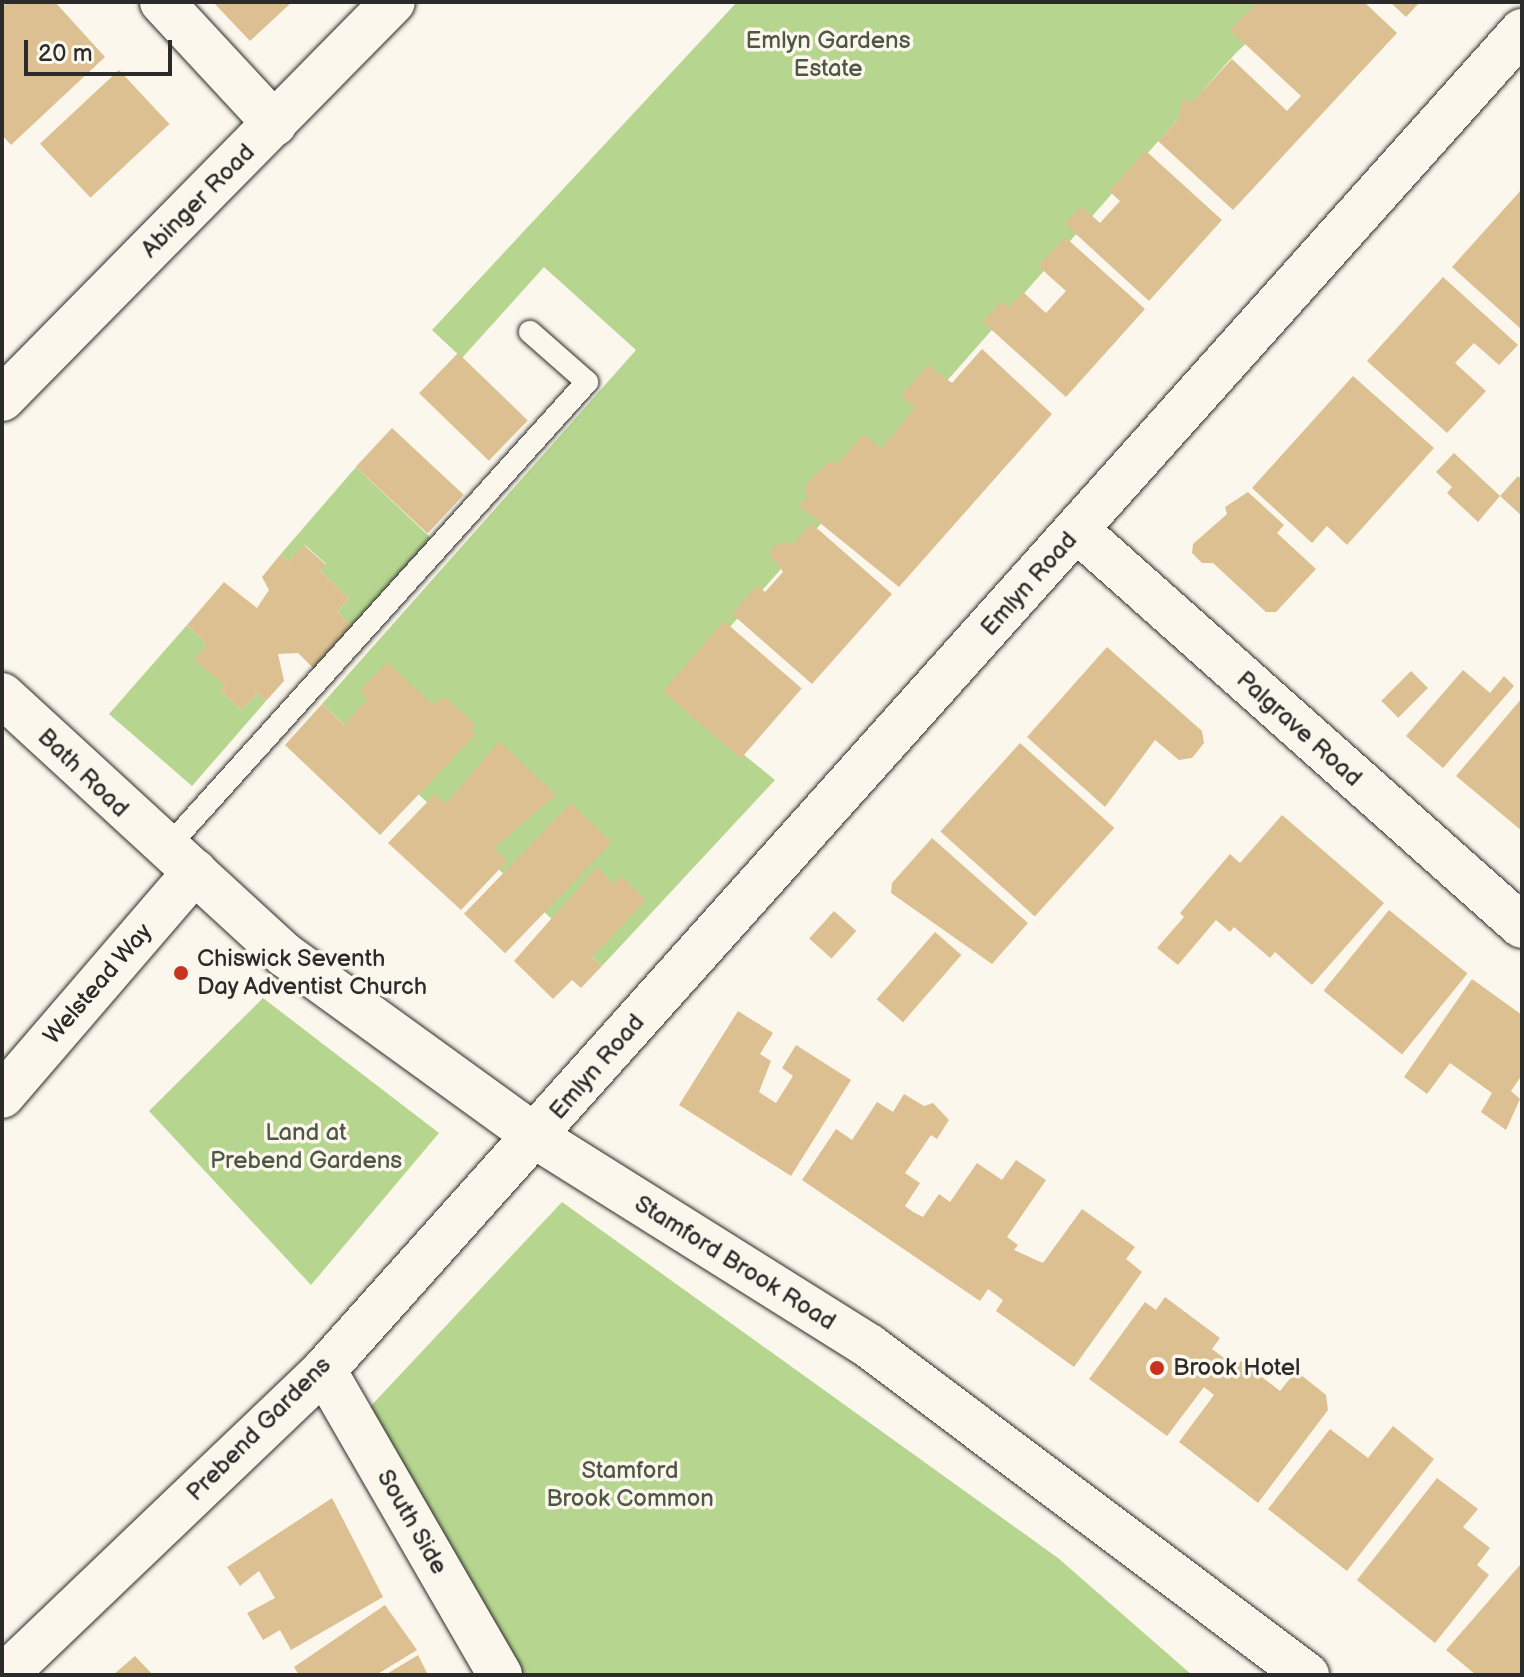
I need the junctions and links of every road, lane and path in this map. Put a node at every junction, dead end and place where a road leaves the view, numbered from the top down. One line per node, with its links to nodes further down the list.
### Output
1 (162, 2): 4 (street)
2 (393, 2): 4 (street, Abinger Road)
3 (1522, 31): 7 (street, Emlyn Road)
4 (275, 124): 6 (street, Abinger Road)
5 (530, 332): 9 (lane)
6 (2, 399)
7 (1078, 531): 10 (street, Palgrave Road); 12 (street, Emlyn Road)
8 (2, 695): 9 (street, Bath Road)
9 (180, 861): 11 (street, Welstead Way); 12 (street, Stamford Brook Road)
10 (1522, 926)
11 (2, 1096)
12 (536, 1137): 13 (street, Prebend Gardens); 16 (street, Stamford Brook Road)
13 (324, 1370): 14 (street, Prebend Gardens); 15 (street, South Side)
14 (5, 1675)
15 (500, 1675)
16 (1307, 1675)

